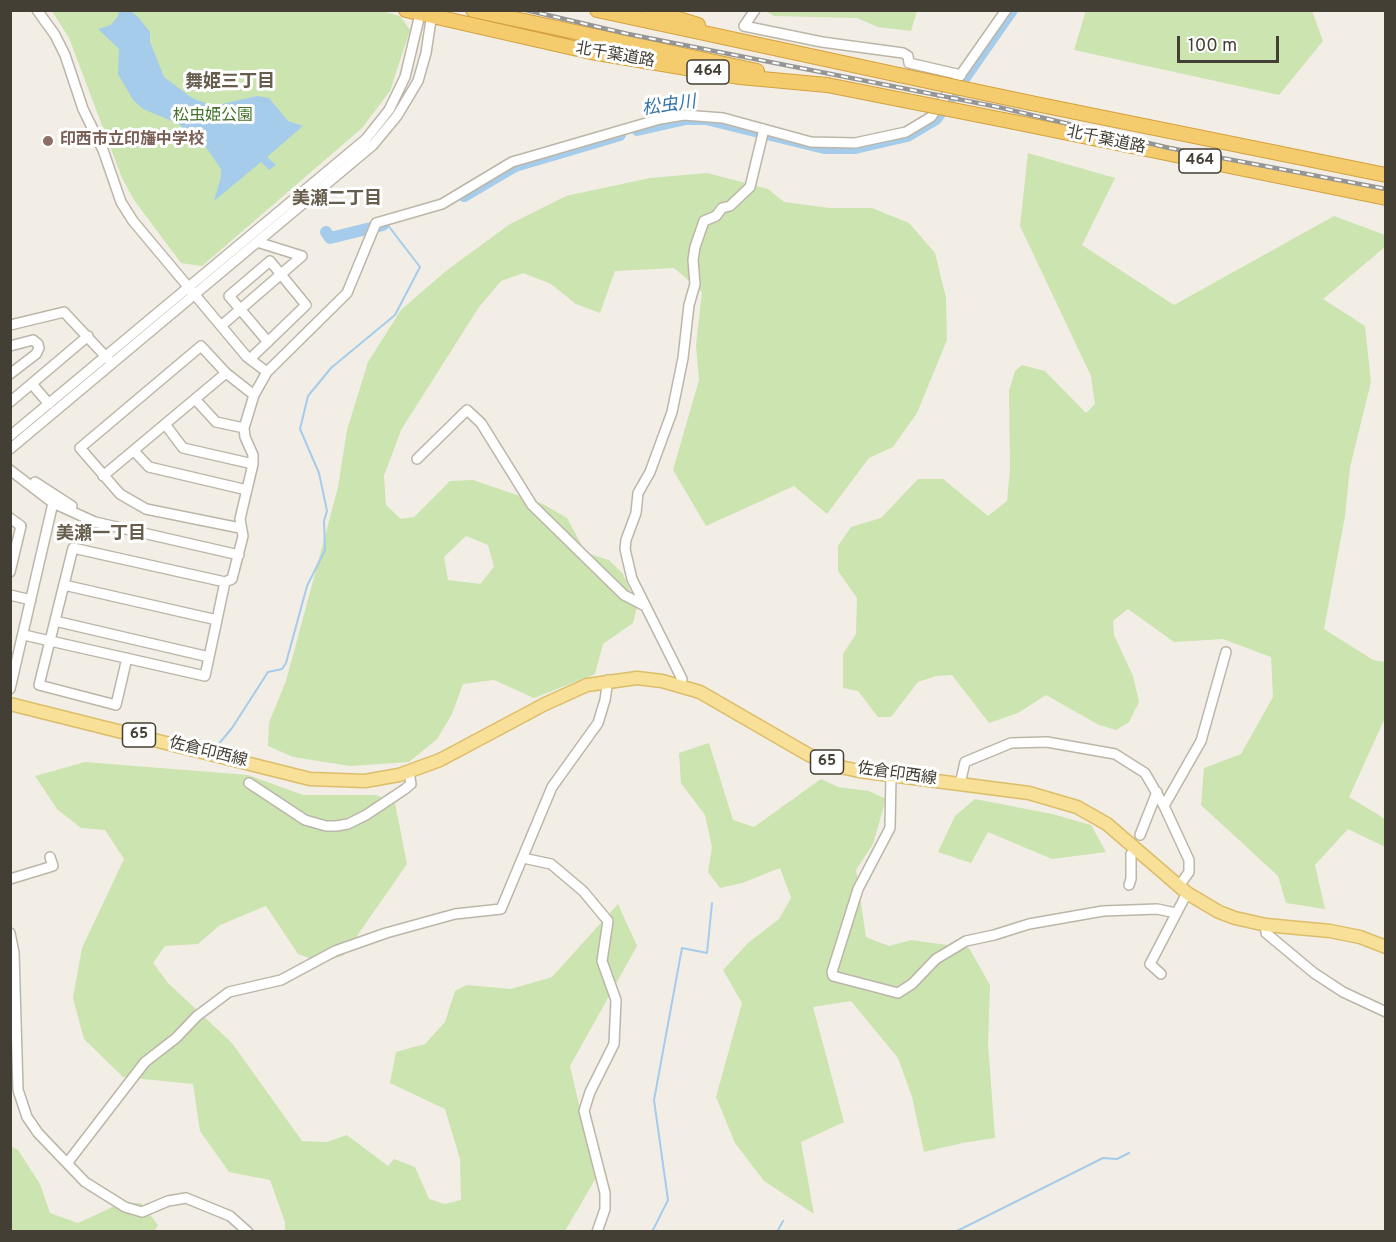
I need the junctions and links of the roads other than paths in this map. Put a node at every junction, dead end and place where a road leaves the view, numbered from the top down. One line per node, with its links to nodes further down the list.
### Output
1 (37, 10): 16 (street)
2 (406, 10): 7 (highway, 北千葉道路 / 464)
3 (472, 10): 10 (highway, 北千葉道路 / 464)
4 (597, 10): 8 (highway, 北千葉道路 / 464)
5 (755, 10): 9 (street)
6 (1005, 10): 9 (street)
7 (427, 13): 10 (highway, 北千葉道路 / 464); 14 (street); 16 (street)
8 (655, 16): 12 (highway, 北千葉道路 / 464, bridge)
9 (961, 75): 11 (street)
10 (827, 85): 13 (highway, 北千葉道路 / 464, bridge)
11 (764, 129): 25 (street); 54 (street)
12 (1384, 175)
13 (1386, 198)
14 (257, 242): 15 (street); 16 (street)
15 (281, 274): 17 (street); 17 (street); 21 (street)
16 (192, 291): 19 (street); 24 (street)
17 (241, 309): 19 (street); 21 (street)
18 (10, 326): 20 (street)
19 (221, 326): 23 (street)
20 (88, 336): 24 (street); 28 (street)
21 (268, 342): 23 (street)
22 (10, 346): 27 (street)
23 (250, 359): 25 (street)
24 (109, 360): 32 (street); 36 (street)
25 (267, 372): 29 (street)
26 (226, 373): 29 (street); 30 (street); 42 (street)
27 (10, 374)
28 (32, 384): 31 (street); 32 (street)
29 (254, 395): 34 (street)
30 (195, 399): 33 (street); 34 (street)
31 (10, 402)
32 (50, 404): 35 (street)
33 (165, 424): 37 (street); 40 (street)
34 (244, 428): 40 (street)
35 (10, 436)
36 (10, 449)
37 (134, 451): 42 (street); 43 (street)
38 (417, 459): 54 (street)
39 (10, 463): 46 (street)
40 (253, 464): 43 (street)
41 (10, 470): 44 (street)
42 (103, 476): 47 (street)
43 (247, 490): 47 (street)
44 (53, 503): 46 (street); 53 (street)
45 (10, 518): 49 (street)
46 (109, 524): 48 (street)
47 (240, 528): 48 (street)
48 (239, 555): 50 (street)
49 (10, 572)
50 (225, 582): 51 (street); 55 (street)
51 (64, 585): 55 (street); 56 (street)
52 (10, 595): 53 (street)
53 (31, 600): 57 (street)
54 (645, 606): 63 (street)
55 (217, 620): 60 (street)
56 (55, 621): 58 (street); 60 (street)
57 (24, 635): 58 (street); 64 (street)
58 (50, 641): 61 (street); 61 (street)
59 (1226, 652): 73 (street)
60 (209, 657): 61 (street)
61 (127, 658)
62 (608, 680): 63 (main road, 佐倉印西線 / 65); 68 (main road, 佐倉印西線 / 65); 77 (street)
63 (681, 685): 69 (main road, 佐倉印西線 / 65)
64 (10, 689)
65 (10, 704): 67 (main road, 佐倉印西線 / 65)
66 (10, 712): 67 (main road, 佐倉印西線 / 65)
67 (266, 769): 68 (main road, 佐倉印西線 / 65)
68 (409, 772): 70 (street)
69 (891, 776): 71 (main road, 佐倉印西線 / 65); 81 (street)
70 (249, 783)
71 (960, 784): 72 (street); 80 (main road, 佐倉印西線 / 65)
72 (1157, 792): 73 (street); 74 (street)
73 (1164, 806): 80 (street)
74 (1140, 835)
75 (1131, 854): 79 (street)
76 (51, 857): 78 (street)
77 (523, 858): 87 (street); 89 (street)
78 (10, 879)
79 (1129, 885)
80 (1183, 889): 81 (street); 82 (main road, 佐倉印西線 / 65)
81 (1176, 913): 85 (street)
82 (1266, 925): 84 (main road, 佐倉印西線 / 65); 86 (street)
83 (10, 933): 87 (street)
84 (1386, 947)
85 (1161, 974)
86 (1386, 1012)
87 (68, 1162): 88 (street)
88 (248, 1232)
89 (597, 1232)

